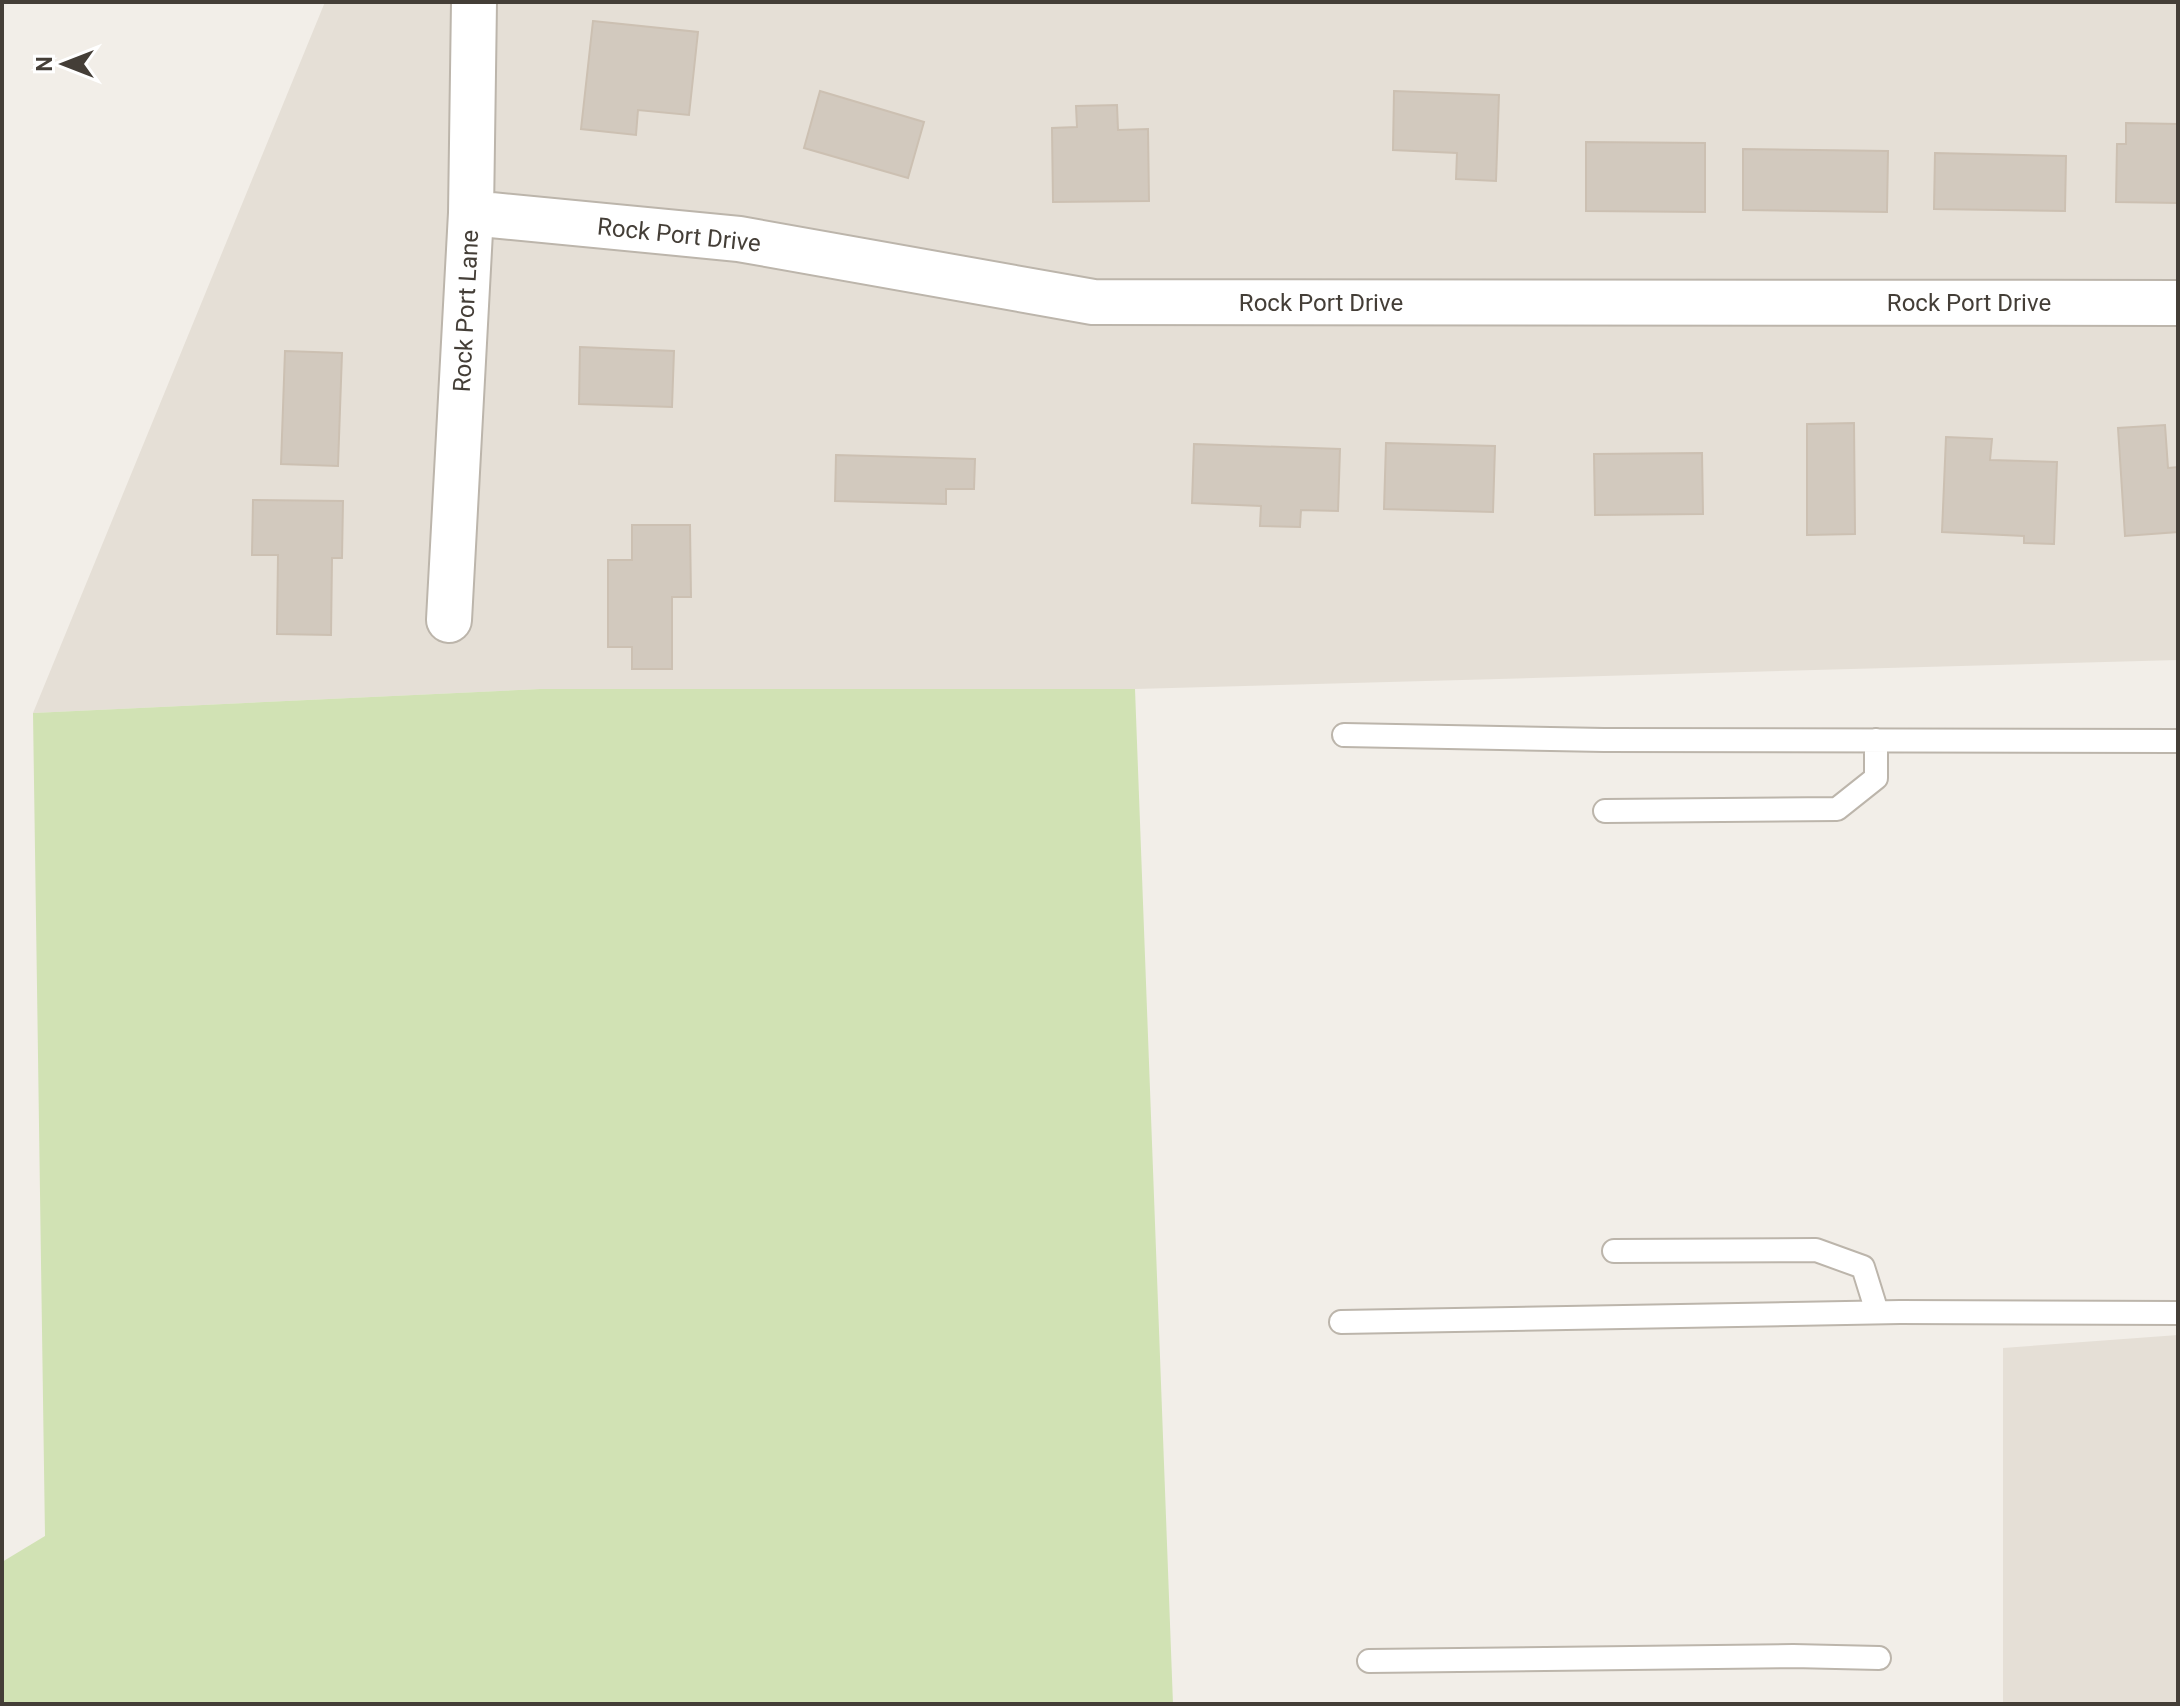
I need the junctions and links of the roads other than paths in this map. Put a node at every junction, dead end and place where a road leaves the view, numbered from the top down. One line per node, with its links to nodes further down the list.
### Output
1 (474, 2): 2 (street, Rock Port Lane)
2 (471, 213): 3 (street, Rock Port Drive); 4 (street, Rock Port Lane)
3 (2178, 303)
4 (449, 620)
5 (1344, 735): 6 (lane)
6 (1876, 740): 7 (lane); 8 (lane)
7 (2178, 741)
8 (1605, 811)
9 (1614, 1251): 10 (lane)
10 (1877, 1312): 11 (lane); 12 (lane)
11 (2178, 1313)
12 (1341, 1322)
13 (1879, 1658): 14 (lane)
14 (1369, 1661)

